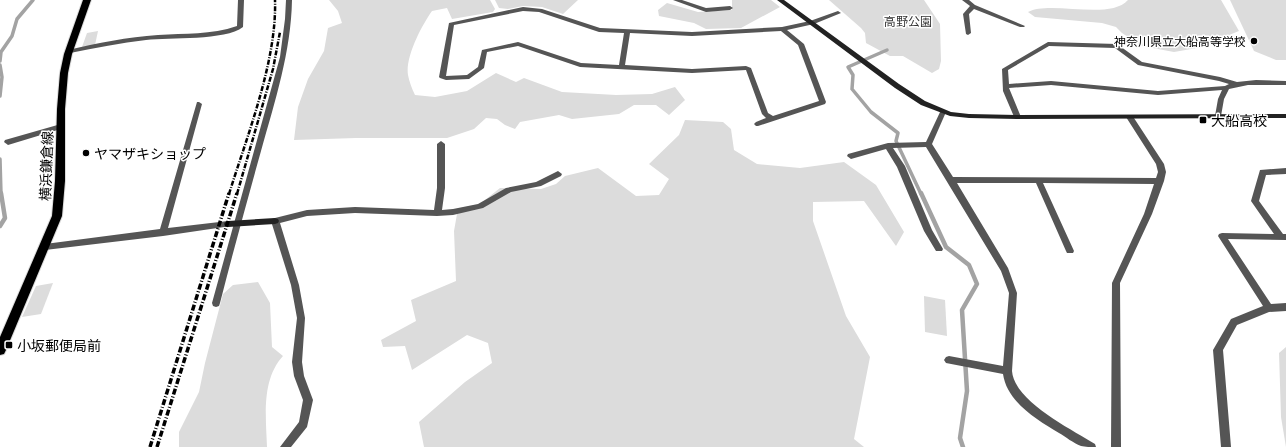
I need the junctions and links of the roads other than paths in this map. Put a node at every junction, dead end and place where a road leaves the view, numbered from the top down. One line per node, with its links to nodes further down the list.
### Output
1 (87, 0): 15 (main road, 横浜鎌倉線)
2 (241, 0): 15 (street)
3 (289, 0): 42 (street)
4 (676, 0): 8 (street)
5 (780, 0): 10 (street)
6 (965, 0): 7 (street)
7 (973, 6): 11 (street); 14 (street)
8 (730, 8)
9 (838, 13): 10 (street)
10 (812, 23): 12 (street); 22 (street)
11 (1022, 26)
12 (782, 29): 13 (street); 27 (street)
13 (626, 31): 16 (street); 16 (street)
14 (968, 33)
15 (70, 51): 29 (main road, 横浜鎌倉線)
16 (622, 67): 27 (street)
17 (1286, 83): 18 (street)
18 (1235, 84): 19 (street); 20 (street)
19 (1006, 86): 20 (street); 26 (street)
20 (1226, 88): 24 (street)
21 (199, 104): 43 (street)
22 (943, 112): 26 (street); 32 (street)
23 (1130, 116): 24 (street); 26 (street); 39 (street)
24 (1218, 116): 25 (street)
25 (1286, 116)
26 (1017, 117)
27 (772, 119): 28 (street)
28 (758, 124)
29 (61, 126): 30 (street); 45 (main road, 横浜鎌倉線)
30 (8, 142)
31 (441, 144): 40 (street)
32 (928, 144): 33 (street); 37 (street)
33 (888, 146): 34 (street); 46 (street)
34 (851, 156)
35 (1286, 172): 44 (street)
36 (558, 174): 40 (street)
37 (951, 180): 38 (street); 53 (street)
38 (1038, 180): 39 (street); 47 (street)
39 (1160, 181): 56 (street)
40 (437, 213): 41 (street)
41 (275, 221): 42 (street); 54 (street)
42 (232, 224): 43 (street); 48 (street)
43 (163, 233): 45 (street)
44 (1284, 237): 49 (street)
45 (45, 247): 51 (main road, 横浜鎌倉線)
46 (939, 249)
47 (1070, 251)
48 (216, 303)
49 (1269, 308): 50 (street); 57 (street)
50 (1286, 308)
51 (0, 350)
52 (949, 360): 53 (street)
53 (1007, 371): 55 (street)
54 (284, 447)
55 (1091, 447)
56 (1116, 447)
57 (1226, 447)

